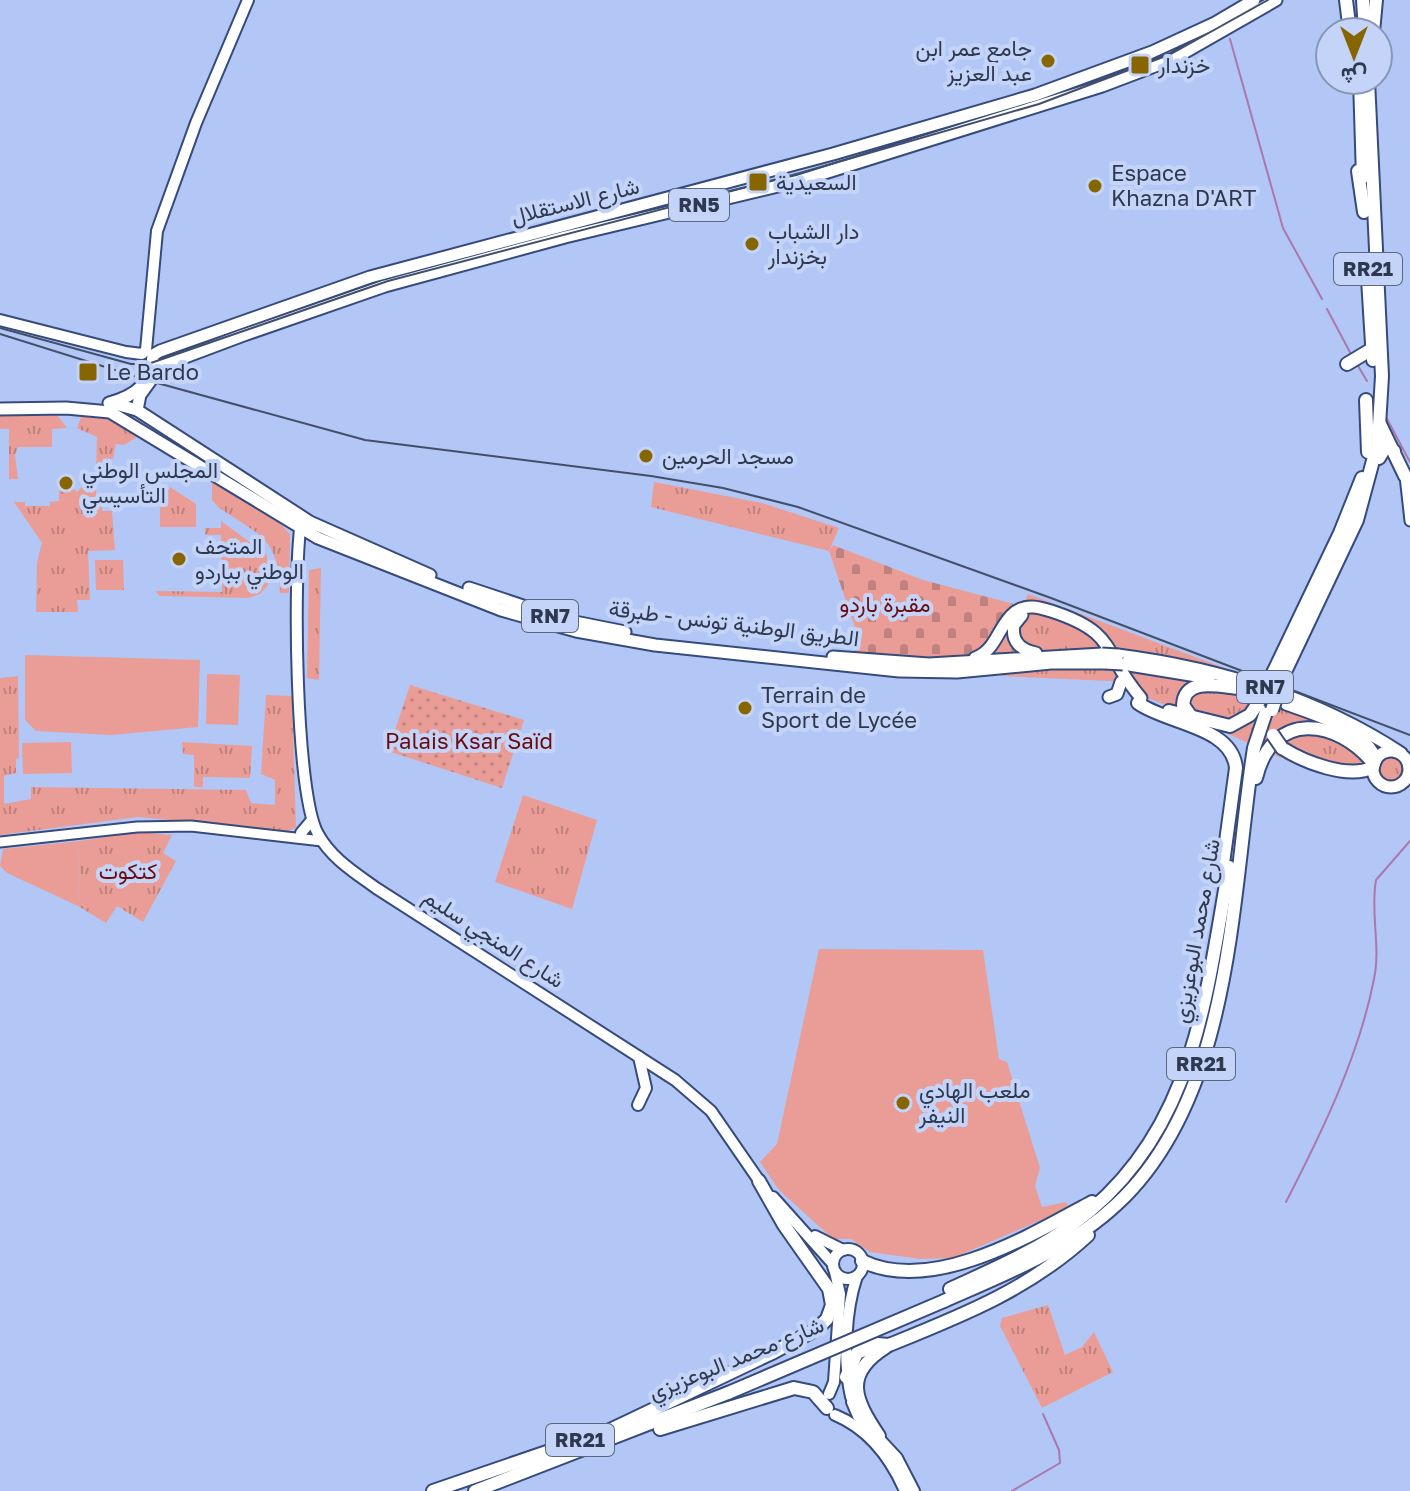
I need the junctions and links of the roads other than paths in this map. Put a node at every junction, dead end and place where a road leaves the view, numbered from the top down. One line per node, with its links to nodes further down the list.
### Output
1 (248, 0): 10 (main road)
2 (1254, 0): 15 (main road, شارع الاستقلال / RN5)
3 (1276, 0): 17 (main road, شارع الاستقلال / RN5)
4 (1355, 96): 9 (highway, RR21)
5 (1363, 96): 8 (highway, RR21)
6 (1367, 96): 8 (highway, RR21)
7 (1372, 96): 9 (highway, RR21)
8 (1365, 105): 9 (highway, RR21)
9 (1368, 212): 11 (highway, RR21); 18 (highway, RR21)
10 (0, 320)
11 (1372, 349): 12 (highway); 22 (highway, RR21)
12 (1347, 364)
13 (1366, 400): 22 (highway)
14 (0, 401): 15 (main road, الطريق الوطنية تونس - طبرقة / RN7)
15 (109, 403): 17 (main road, الطريق الوطنية تونس - طبرقة / RN7)
16 (0, 409): 20 (main road, الطريق الوطنية تونس - طبرقة / RN7)
17 (137, 410): 19 (main road, الطريق الوطنية تونس - طبرقة / RN7)
18 (1380, 424): 21 (highway); 25 (highway, RR21)
19 (157, 425): 20 (main road); 23 (main road, الطريق الوطنية تونس - طبرقة / RN7)
20 (150, 436): 23 (main road, الطريق الوطنية تونس - طبرقة / RN7)
21 (1394, 451): 24 (highway); 25 (highway)
22 (1368, 452): 32 (highway, RR21)
23 (196, 457): 27 (main road, الطريق الوطنية تونس - طبرقة / RN7)
24 (1405, 476): 26 (street)
25 (1365, 497): 32 (highway, RR21)
26 (1410, 521)
27 (305, 525): 29 (main road, الطريق الوطنية تونس - طبرقة / RN7); 31 (main road, الطريق الوطنية تونس - طبرقة / RN7); 43 (main road, شارع المنجي سليم)
28 (1048, 655): 29 (main road, الطريق الوطنية تونس - طبرقة / RN7); 31 (main road, الطريق الوطنية تونس - طبرقة / RN7); 33 (main road)
29 (1103, 658): 30 (main road, الطريق الوطنية تونس - طبرقة / RN7, bridge)
30 (1120, 659): 34 (main road, الطريق الوطنية تونس - طبرقة / RN7); 39 (main road, الطريق الوطنية تونس - طبرقة / RN7)
31 (958, 663): 36 (main road)
32 (1279, 673): 37 (highway, شارع محمد البوعزيزي, bridge)
33 (1121, 682): 35 (main road); 36 (main road)
34 (1241, 688): 38 (highway); 40 (main road, الطريق الوطنية تونس - طبرقة / RN7)
35 (1109, 697)
36 (1140, 700): 38 (highway); 47 (highway)
37 (1265, 706): 38 (highway); 40 (highway, bridge); 47 (highway, شارع محمد البوعزيزي / RR21)
38 (1195, 720)
39 (1406, 758): 40 (main road); 41 (main road)
40 (1374, 764): 41 (main road, RN7); 47 (highway)
41 (1392, 786): 42 (main road)
42 (1410, 789)
43 (312, 820): 44 (main road); 45 (main road, شارع المنجي سليم)
44 (300, 834): 45 (street); 46 (street)
45 (319, 836): 48 (main road, شارع المنجي سليم)
46 (0, 842)
47 (1219, 954): 51 (highway, شارع محمد البوعزيزي / RR21)
48 (638, 1055): 49 (main road); 50 (main road, شارع المنجي سليم)
49 (638, 1105)
50 (759, 1181): 52 (main road, شارع المنجي سليم); 59 (highway)
51 (1113, 1198): 54 (highway); 58 (highway); 61 (highway, شارع محمد البوعزيزي / RR21, bridge)
52 (800, 1226): 53 (main road, شارع المنجي سليم); 55 (main road, شارع المنجي سليم)
53 (843, 1250): 54 (main road, شارع المنجي سليم); 55 (main road)
54 (862, 1261): 56 (main road)
55 (834, 1268): 56 (main road); 57 (main road, شارع المنجي سليم)
56 (857, 1276): 60 (main road)
57 (840, 1294): 59 (highway); 62 (main road, شارع المنجي سليم)
58 (889, 1345): 60 (highway); 66 (highway)
59 (774, 1352): 65 (highway)
60 (846, 1377): 63 (main road)
61 (727, 1390): 65 (highway, شارع محمد البوعزيزي / RR21); 67 (highway, شارع محمد البوعزيزي / RR21)
62 (829, 1394): 63 (main road); 64 (main road, شارع المنجي سليم)
63 (851, 1399): 64 (main road); 66 (main road)
64 (831, 1412): 67 (highway); 70 (main road)
65 (608, 1431): 68 (highway, شارع محمد البوعزيزي / RR21)
66 (879, 1436): 71 (main road)
67 (584, 1451): 69 (highway, شارع محمد البوعزيزي / RR21)
68 (433, 1491)
69 (475, 1491)
70 (905, 1491)
71 (914, 1491)

